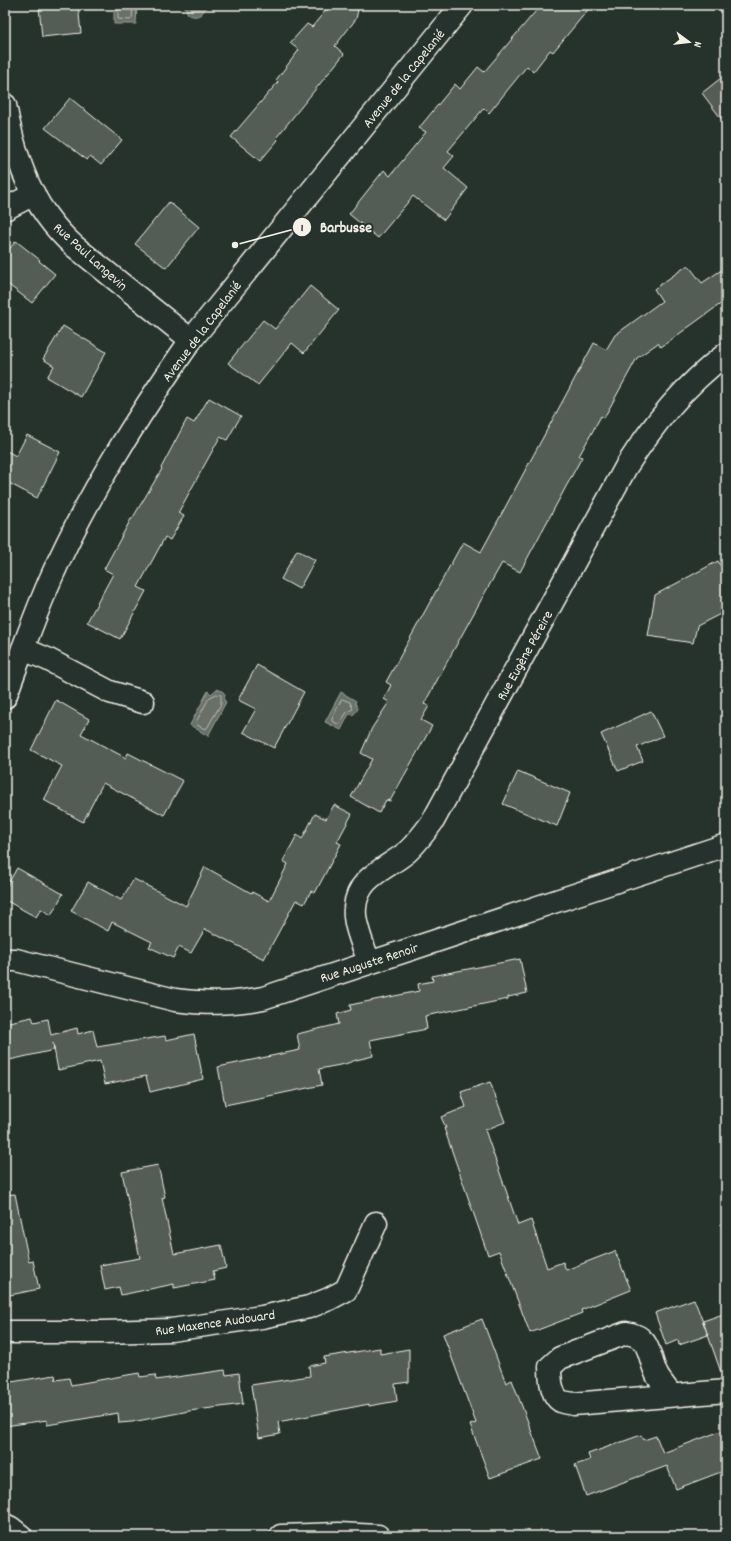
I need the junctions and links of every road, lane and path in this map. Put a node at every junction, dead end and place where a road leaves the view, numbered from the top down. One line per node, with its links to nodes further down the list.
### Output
1 (462, 5): 5 (street, Avenue de la Capelanié)
2 (5, 105): 3 (street, Rue Paul Langevin)
3 (34, 194): 4 (street); 5 (street, Rue Paul Langevin)
4 (5, 209)
5 (191, 340): 7 (street, Avenue de la Capelanié)
6 (726, 354): 12 (street, Rue Eugène Péreire)
7 (23, 649): 8 (street, Avenue de la Capelanié); 9 (street)
8 (5, 697)
9 (143, 702)
10 (726, 844): 12 (street, Rue Auguste Renoir)
11 (5, 960): 12 (street, Rue Auguste Renoir)
12 (369, 962)
13 (376, 1222): 14 (street, Rue Maxence Audouard)
14 (5, 1332)
15 (726, 1391): 16 (street)
16 (671, 1395): 16 (street)
17 (5, 1525): 18 (street)
18 (21, 1536)
19 (281, 1536): 20 (street)
20 (378, 1536)

